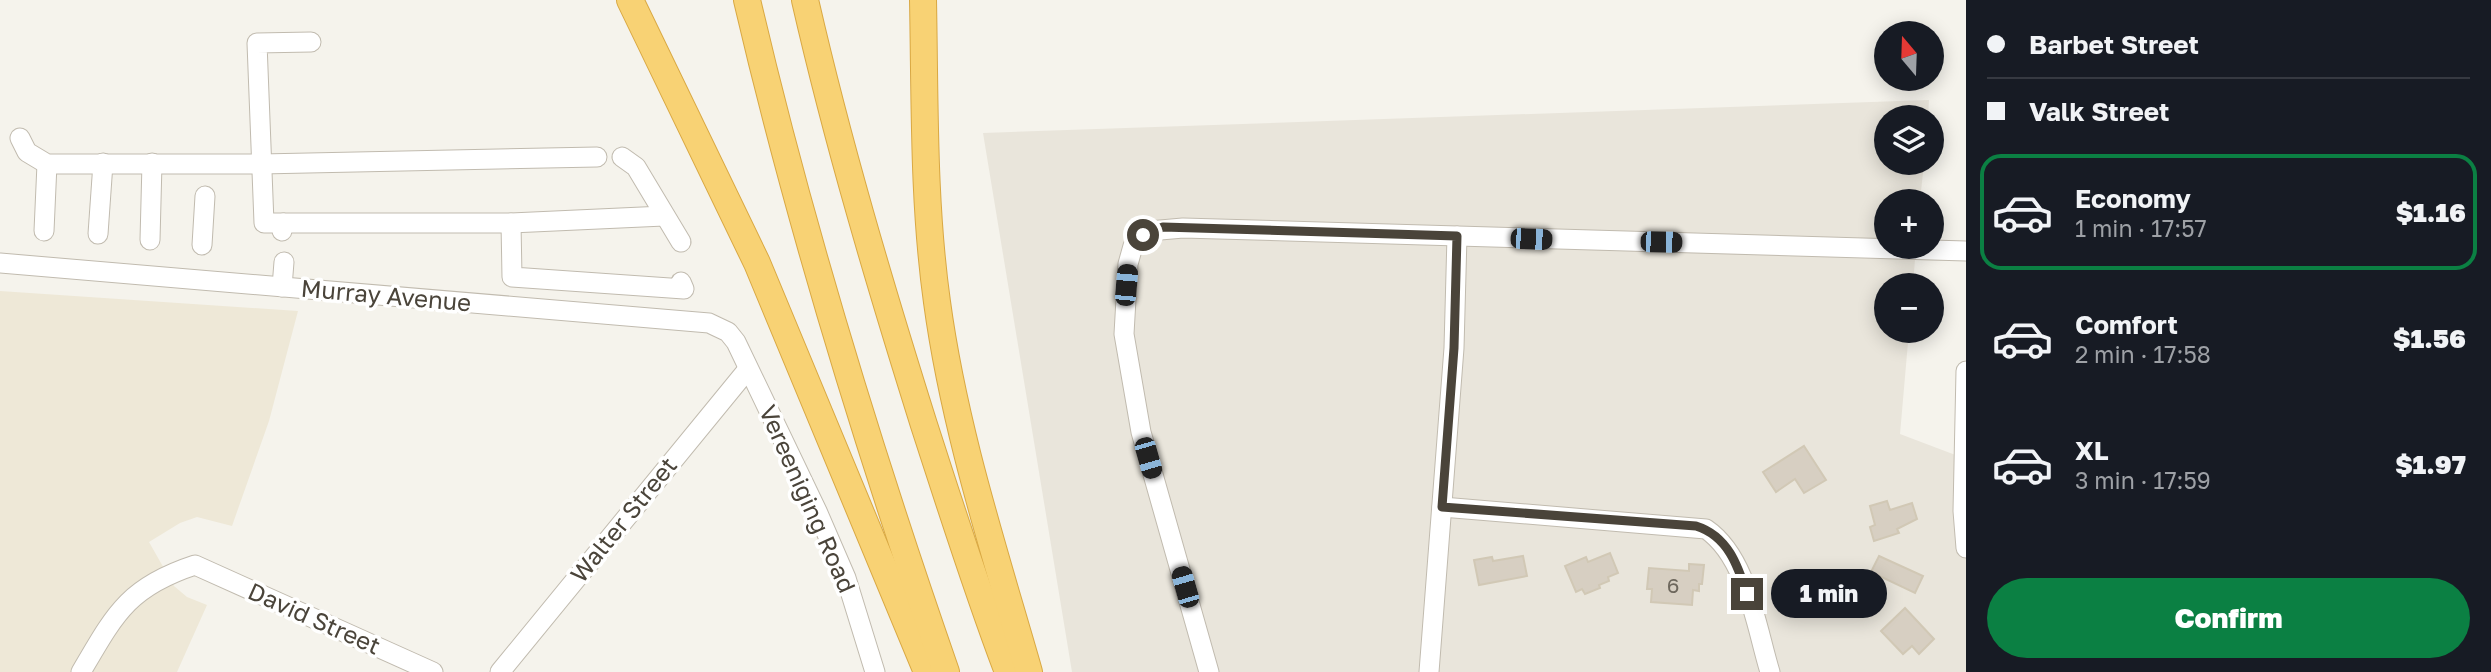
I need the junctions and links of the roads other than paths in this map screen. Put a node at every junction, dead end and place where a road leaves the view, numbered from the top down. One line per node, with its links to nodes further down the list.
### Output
1 (630, 0): 36 (highway)
2 (747, 0): 37 (highway)
3 (805, 0): 38 (highway)
4 (923, 0): 39 (highway)
5 (311, 42): 12 (street)
6 (20, 138): 11 (street)
7 (597, 157): 12 (street)
8 (622, 157): 14 (street)
9 (103, 163): 10 (street); 11 (street); 17 (street)
10 (152, 163): 12 (street); 19 (street)
11 (47, 164): 16 (street)
12 (261, 164): 15 (street)
13 (205, 196): 21 (street)
14 (664, 216): 15 (street); 20 (street)
15 (511, 223): 25 (street)
16 (44, 231)
17 (98, 234)
18 (1457, 236): 22 (street); 30 (street); 40 (street)
19 (150, 240)
20 (681, 242)
21 (202, 245)
22 (1966, 251)
23 (284, 262): 26 (street)
24 (0, 263): 26 (street, Murray Avenue)
25 (681, 282)
26 (282, 287): 27 (street, Murray Avenue)
27 (748, 369): 34 (street, Walter Street); 35 (street, Vereeniging Road)
28 (1966, 371): 29 (street)
29 (1965, 433): 31 (street)
30 (1442, 507): 41 (street); 42 (street)
31 (1966, 548)
32 (81, 672): 33 (street, David Street)
33 (433, 672)
34 (499, 672)
35 (875, 672)
36 (927, 672)
37 (946, 672)
38 (1008, 672)
39 (1029, 672)
40 (1209, 672)
41 (1429, 672)
42 (1770, 672)

